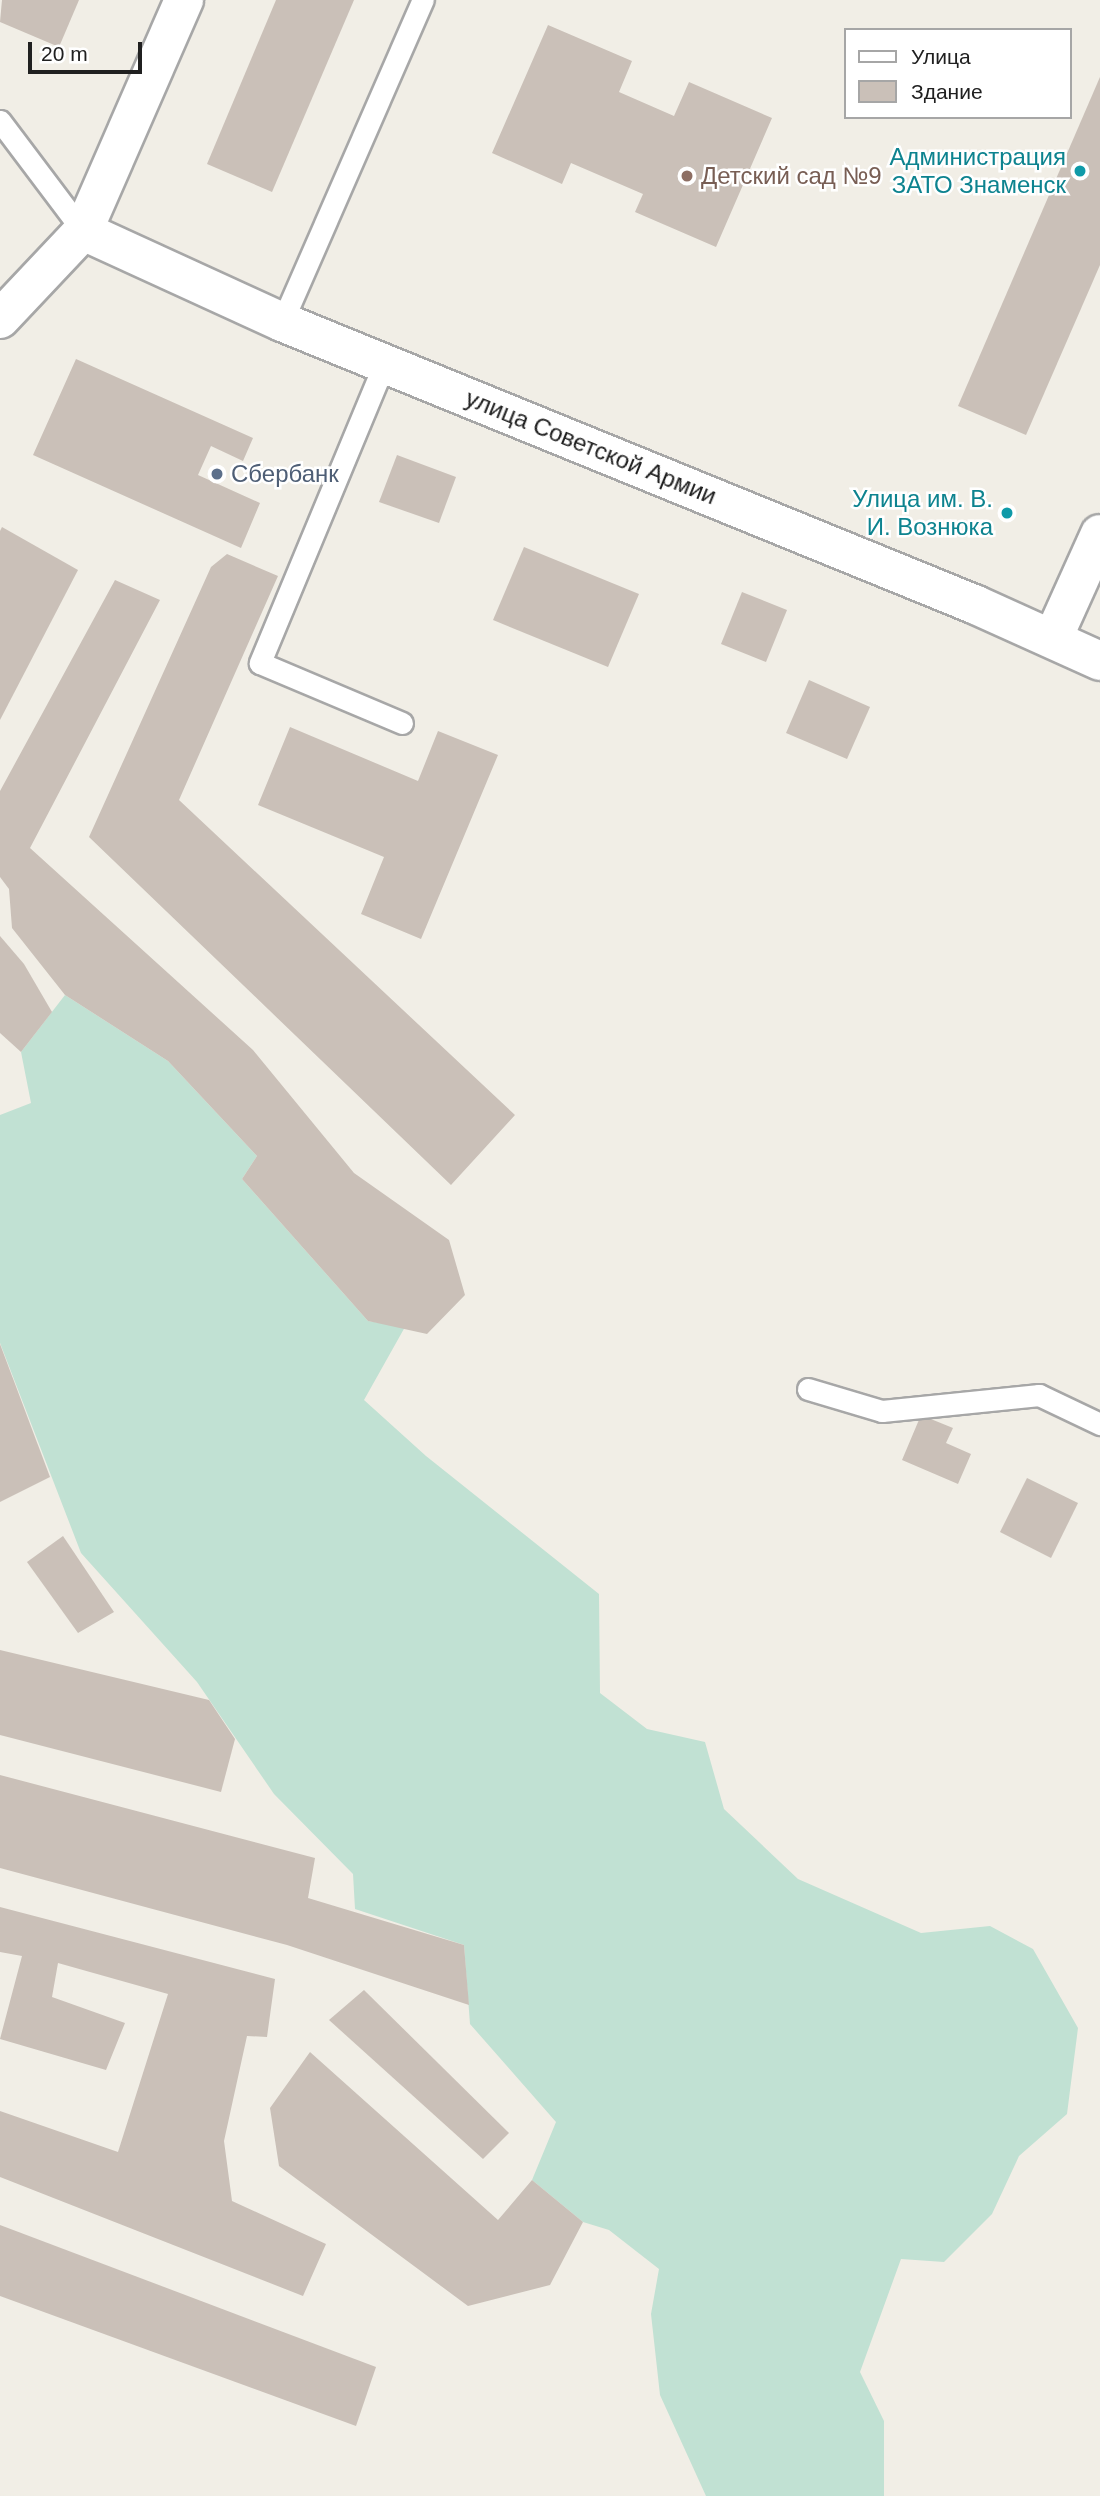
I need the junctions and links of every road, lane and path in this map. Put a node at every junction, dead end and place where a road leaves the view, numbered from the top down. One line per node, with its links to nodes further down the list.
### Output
1 (184, 0): 4 (street)
2 (423, 0): 6 (lane)
3 (0, 121): 4 (lane)
4 (83, 231): 5 (street); 6 (street, улица Советской Армии)
5 (0, 319)
6 (282, 322): 7 (street, улица Советской Армии)
7 (385, 362): 9 (street, улица Советской Армии); 11 (lane)
8 (1100, 534): 9 (street)
9 (1053, 638): 10 (street, улица Советской Армии)
10 (1100, 661)
11 (402, 723)
12 (808, 1389): 13 (lane)
13 (1100, 1424)

